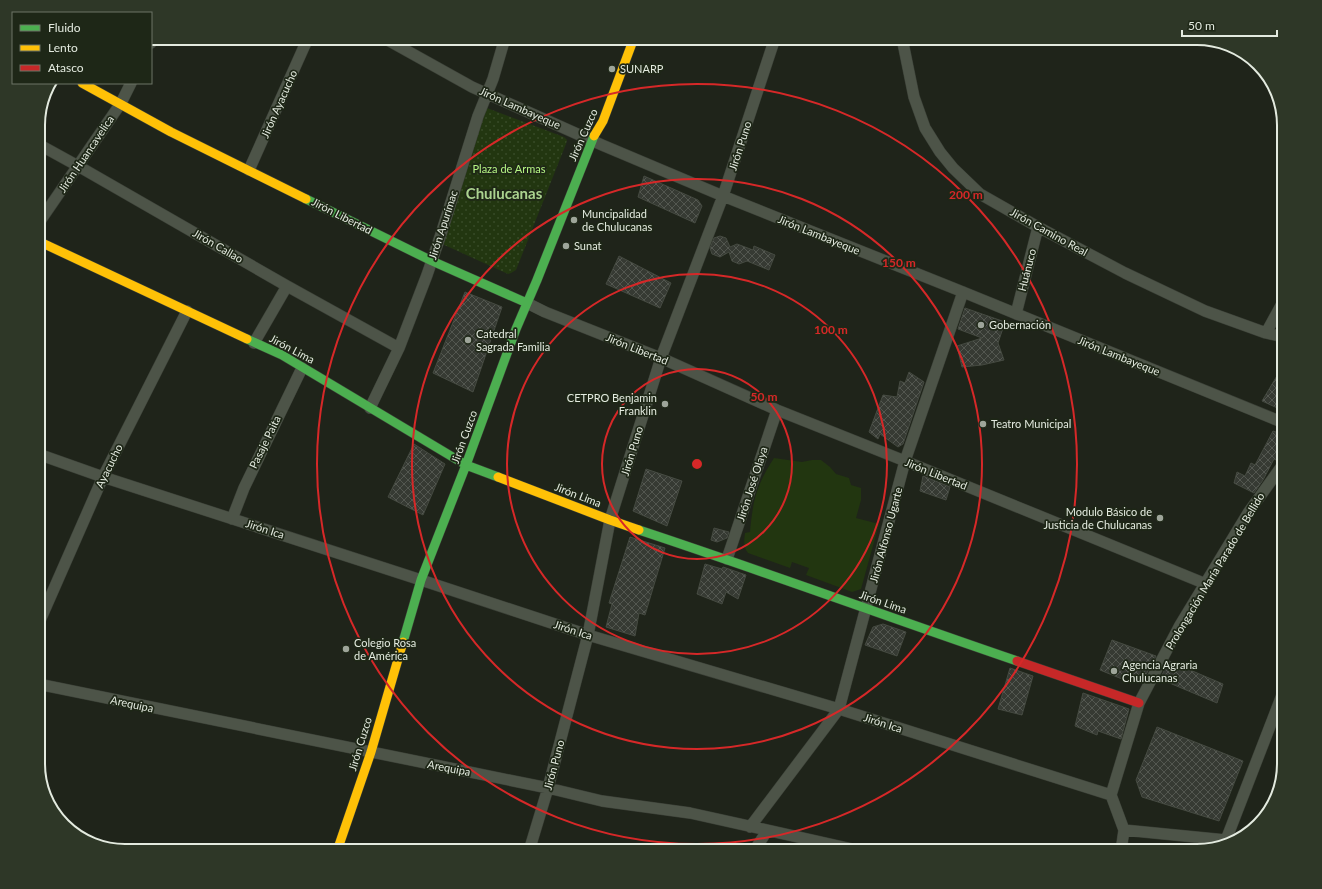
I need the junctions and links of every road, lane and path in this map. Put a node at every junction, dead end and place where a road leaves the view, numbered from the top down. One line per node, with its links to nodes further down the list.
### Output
1 (305, 45): 14 (street, Jirón Ayacucho)
2 (397, 45): 9 (street, Jirón Lambayeque)
3 (503, 45): 9 (street, Jirón Apurímac)
4 (631, 45): 11 (street, Jirón Cuzco)
5 (774, 45): 15 (street, Jirón Puno)
6 (903, 45): 17 (street, Jirón Camino Real)
7 (84, 84): 10 (street, Jirón Libertad)
8 (131, 84): 10 (street, Jirón Huancavelica)
9 (486, 94): 11 (street, Jirón Lambayeque); 19 (street, Jirón Apurímac)
10 (121, 104): 13 (street, Jirón Huancavelica); 14 (street, Jirón Libertad)
11 (592, 140): 15 (street, Jirón Lambayeque); 22 (street, Jirón Cuzco)
12 (45, 148): 13 (street, Jirón Callao)
13 (78, 166): 16 (street, Jirón Huancavelica); 20 (street, Jirón Callao)
14 (249, 170): 19 (street, Jirón Libertad)
15 (723, 196): 21 (street, Jirón Lambayeque); 30 (street, Jirón Puno)
16 (45, 214)
17 (1038, 227): 25 (street, Huánuco); 26 (street, Jirón Camino Real)
18 (45, 244): 23 (street, Jirón Lima)
19 (432, 261): 22 (street, Jirón Libertad); 29 (street, Jirón Apurímac)
20 (287, 286): 28 (street); 29 (street, Jirón Callao)
21 (963, 292): 25 (street, Jirón Lambayeque); 36 (street, Jirón Alfonso Ugarte)
22 (527, 302): 30 (street, Jirón Libertad); 37 (street, Jirón Cuzco)
23 (187, 311): 28 (street, Jirón Lima); 39 (street, Ayacucho)
24 (1277, 312): 26 (street)
25 (1016, 314): 34 (street, Jirón Lambayeque)
26 (1266, 332): 27 (street, Jirón Camino Real)
27 (1277, 336)
28 (254, 343): 31 (street, Jirón Lima)
29 (399, 348): 32 (street, Jirón Apurímac)
30 (660, 358): 33 (street, Jirón Libertad); 41 (street, Jirón Puno)
31 (302, 368): 32 (street, Jirón Lima); 40 (street, Pasaje Paita)
32 (370, 408): 37 (street, Jirón Lima)
33 (776, 410): 36 (street, Jirón Libertad); 42 (street, Jirón José Olaya)
34 (1277, 420)
35 (45, 457): 39 (street, Jirón Ica)
36 (905, 461): 44 (street, Jirón Libertad); 46 (street, Jirón Alfonso Ugarte)
37 (466, 465): 41 (street, Jirón Lima); 43 (street, Jirón Cuzco)
38 (1277, 473): 44 (street, Prolongación María Parado de Bellido)
39 (102, 477): 40 (street, Jirón Ica); 45 (street, Ayacucho)
40 (232, 518): 43 (street, Jirón Ica)
41 (610, 520): 42 (street, Jirón Lima); 47 (street, Jirón Puno)
42 (727, 559): 46 (street, Jirón Lima)
43 (421, 580): 47 (street, Jirón Ica); 52 (street, Jirón Cuzco)
44 (1206, 584): 49 (street, Prolongación María Parado de Bellido)
45 (45, 608)
46 (866, 609): 49 (street, Jirón Lima); 50 (street, Jirón Alfonso Ugarte)
47 (588, 635): 50 (street, Jirón Ica); 53 (street, Jirón Puno)
48 (45, 685): 52 (street, Arequipa)
49 (1139, 704): 54 (street, Prolongación María Parado de Bellido)
50 (839, 709): 54 (street, Jirón Ica); 55 (street, Jirón Alfonso Ugarte)
51 (1277, 710): 58 (street)
52 (371, 752): 53 (street, Arequipa); 60 (street, Jirón Cuzco)
53 (548, 788): 55 (street, Arequipa); 61 (street, Jirón Puno)
54 (1111, 795): 56 (street)
55 (750, 827): 57 (street, Arequipa)
56 (1124, 830): 59 (street); 64 (street)
57 (767, 831): 62 (street); 63 (street, Arequipa)
58 (1233, 835)
59 (1221, 840)
60 (339, 844)
61 (531, 844)
62 (759, 844)
63 (828, 844)
64 (1122, 844)

